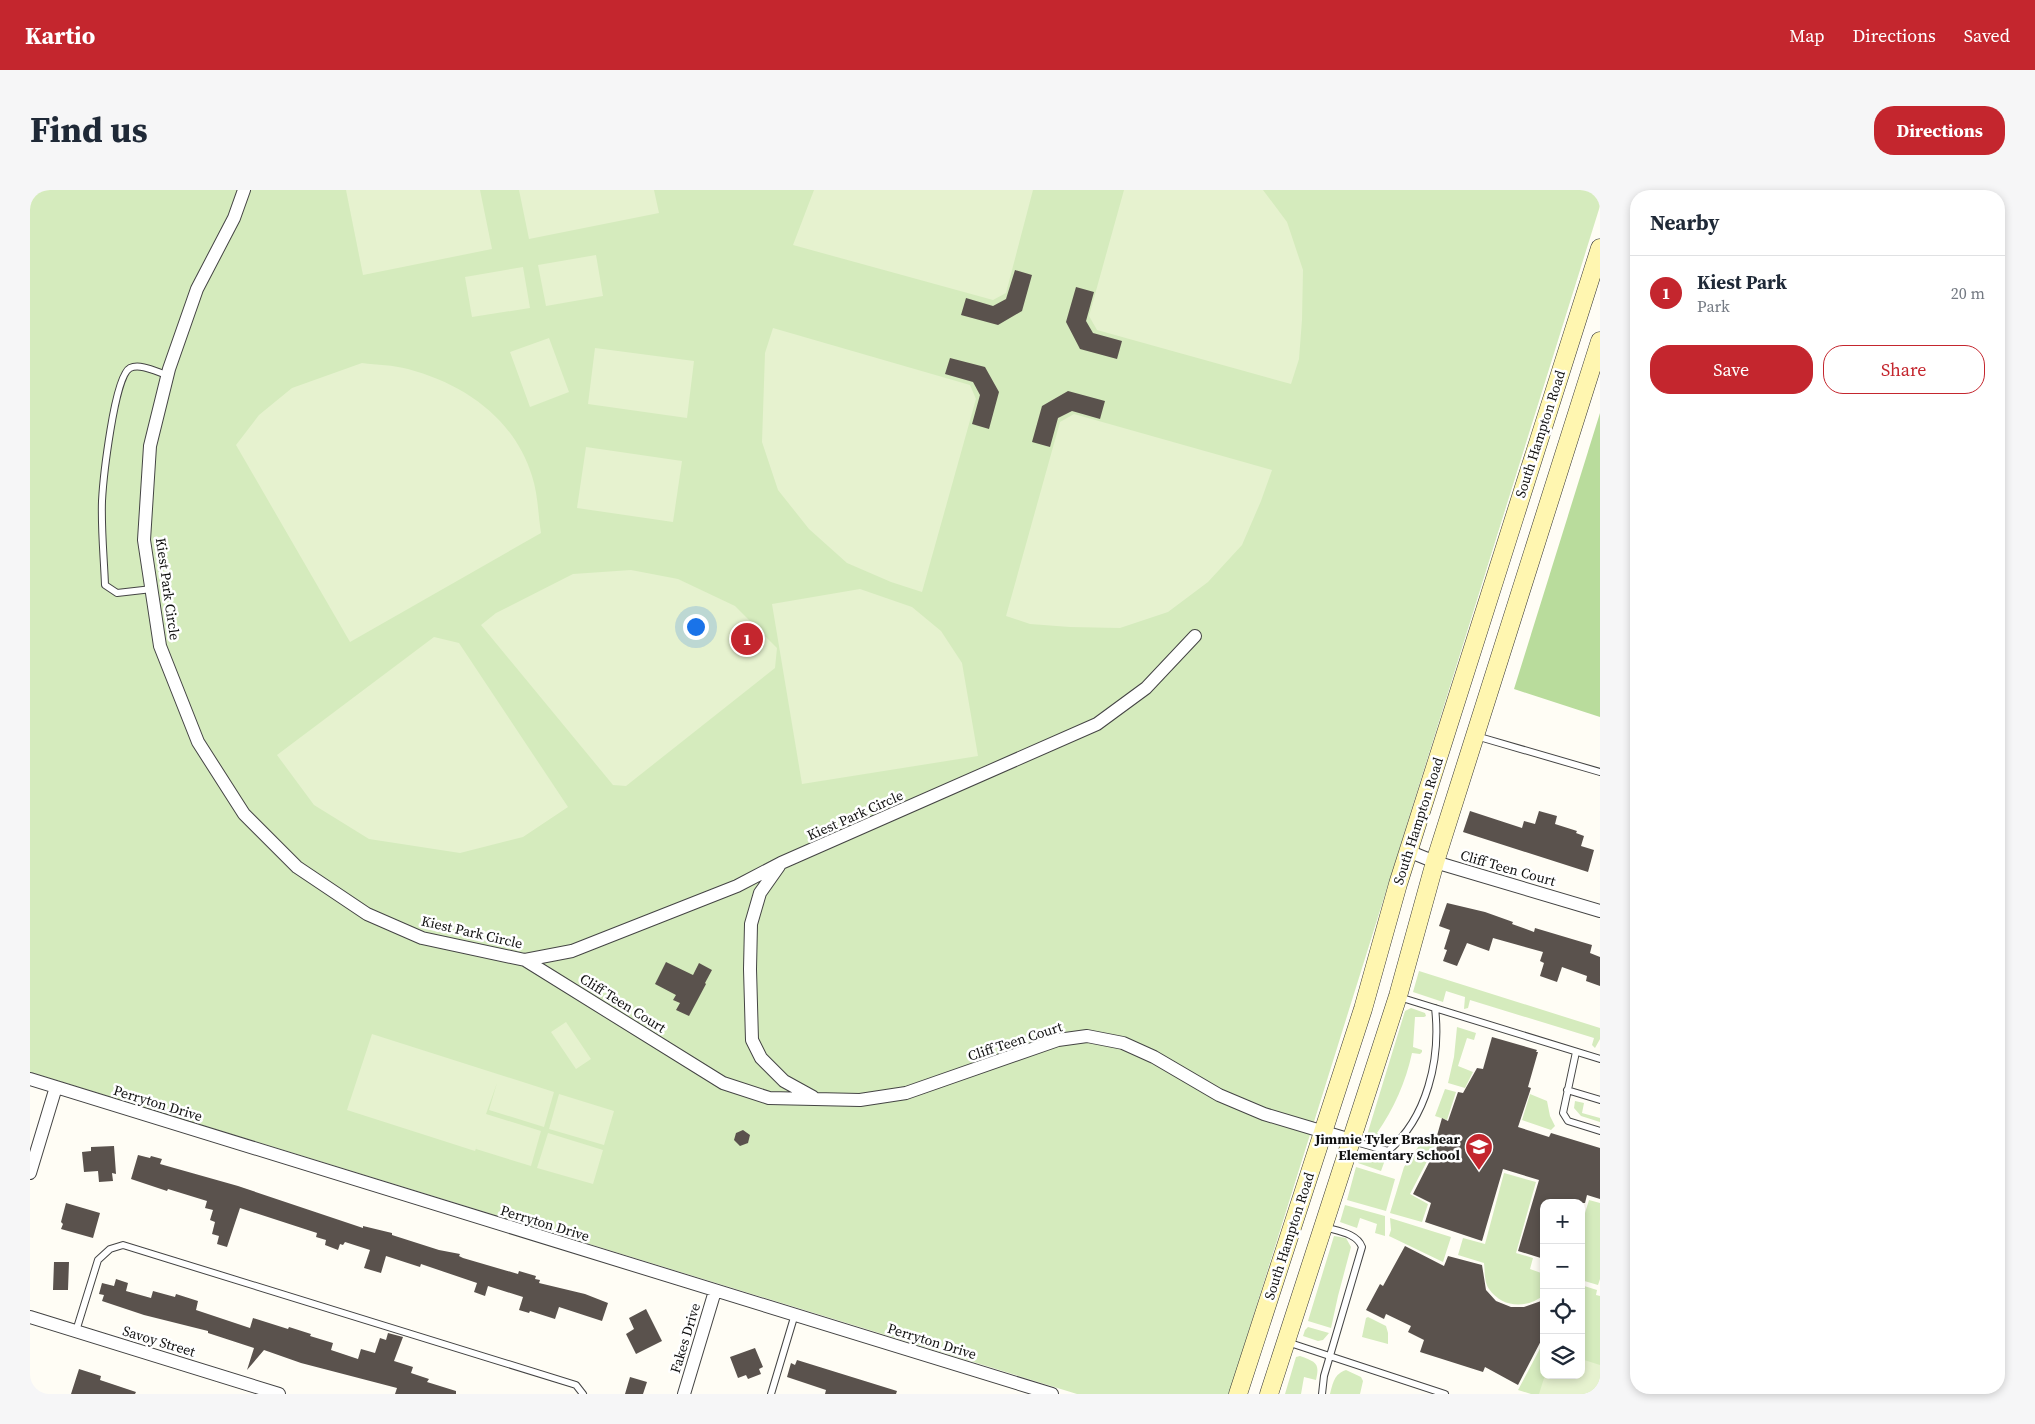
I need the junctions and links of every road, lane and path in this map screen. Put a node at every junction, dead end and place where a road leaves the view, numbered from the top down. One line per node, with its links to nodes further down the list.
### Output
1 (244, 190): 4 (street, Kiest Park Circle)
2 (1600, 248): 5 (main road, South Hampton Road)
3 (1600, 341): 6 (main road, South Hampton Road)
4 (167, 375): 7 (street, Kiest Park Circle); 7 (lane)
5 (1544, 423): 6 (main road); 11 (main road, South Hampton Road)
6 (1572, 432): 9 (main road, South Hampton Road)
7 (152, 589): 15 (street, Kiest Park Circle)
8 (1195, 636): 13 (street, Kiest Park Circle)
9 (1475, 736): 10 (lane); 12 (main road, South Hampton Road)
10 (1600, 772)
11 (1408, 852): 12 (street, Cliff Teen Court); 26 (main road, South Hampton Road)
12 (1435, 862): 14 (street, Cliff Teen Court); 16 (main road, South Hampton Road)
13 (780, 864): 15 (street, Kiest Park Circle); 23 (street, Cliff Teen Court)
14 (1600, 911)
15 (525, 960): 23 (street, Cliff Teen Court)
16 (1398, 996): 17 (lane); 27 (main road, South Hampton Road)
17 (1434, 1008): 18 (lane); 27 (lane)
18 (1576, 1052): 19 (lane); 22 (lane)
19 (1600, 1059)
20 (30, 1079): 21 (street, Perryton Drive)
21 (56, 1087): 28 (street); 30 (street, Perryton Drive)
22 (1567, 1090): 24 (lane); 25 (lane)
23 (820, 1099): 26 (street, Cliff Teen Court)
24 (1600, 1100)
25 (1600, 1131)
26 (1323, 1132): 27 (street, Cliff Teen Court); 41 (main road, South Hampton Road)
27 (1351, 1140): 29 (main road, South Hampton Road)
28 (30, 1173)
29 (1323, 1227): 34 (main road, South Hampton Road); 35 (lane)
30 (715, 1291): 31 (street, Perryton Drive); 38 (street, Fakes Drive)
31 (795, 1314): 39 (lane); 40 (street, Perryton Drive)
32 (30, 1317): 33 (street, Savoy Street)
33 (76, 1331): 36 (street, Savoy Street); 37 (lane)
34 (1286, 1342): 35 (lane); 42 (main road, South Hampton Road)
35 (1330, 1357): 43 (lane); 44 (lane)
36 (278, 1394)
37 (583, 1394)
38 (684, 1394)
39 (771, 1394)
40 (1052, 1394)
41 (1238, 1394)
42 (1269, 1394)
43 (1322, 1394)
44 (1445, 1394)

